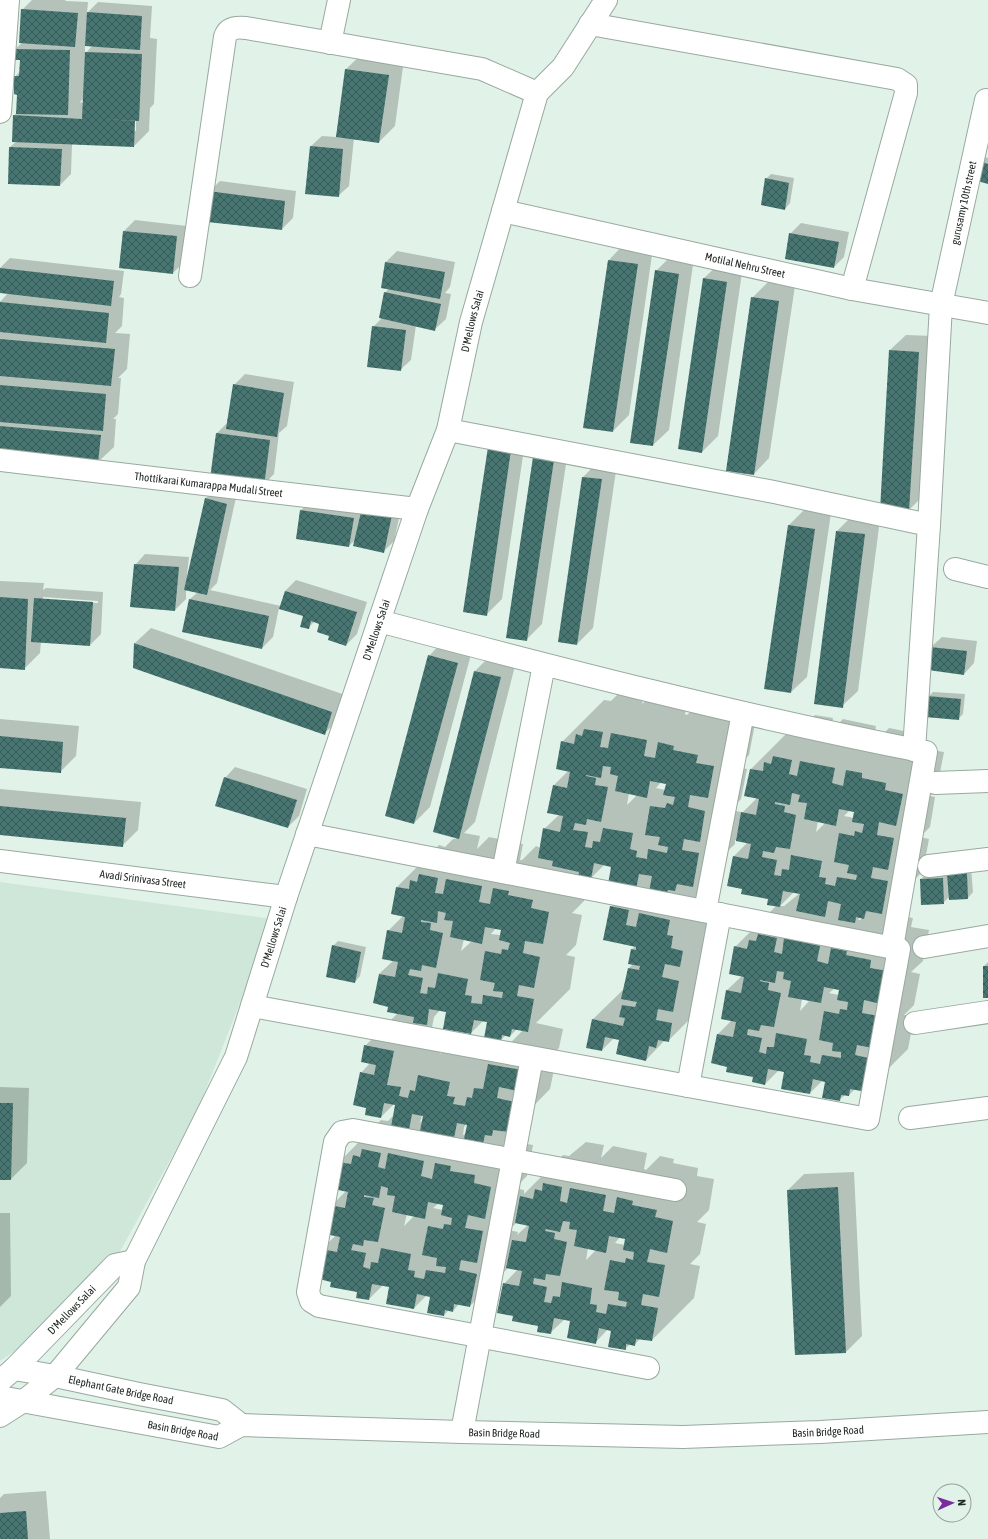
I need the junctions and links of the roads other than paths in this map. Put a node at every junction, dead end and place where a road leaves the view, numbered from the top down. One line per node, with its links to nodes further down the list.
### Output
1 (8, 0): 6 (street)
2 (339, 0): 5 (street)
3 (606, 0): 4 (street, D'Mellows Salai)
4 (590, 24): 7 (street, D'Mellows Salai); 12 (street)
5 (330, 43): 7 (street); 11 (street)
6 (1, 73): 9 (street)
7 (537, 93): 10 (street, D'Mellows Salai)
8 (986, 100): 13 (street, gurusamy 10th street)
9 (0, 112)
10 (503, 212): 12 (street, Motilal Nehru Street); 15 (street, D'Mellows Salai)
11 (190, 276)
12 (852, 289): 13 (street, Motilal Nehru Street)
13 (941, 305): 14 (street, Motilal Nehru Street); 18 (street, gurusamy 10th street)
14 (988, 313)
15 (448, 430): 17 (street, D'Mellows Salai); 18 (street)
16 (0, 460): 17 (street, Thottikarai Kumarappa Mudali Street)
17 (417, 509): 21 (street, D'Mellows Salai)
18 (929, 525): 24 (street, gurusamy 10th street)
19 (955, 569): 20 (street)
20 (988, 577)
21 (379, 621): 22 (street); 27 (street, D'Mellows Salai)
22 (544, 664): 23 (street); 31 (street)
23 (742, 713): 24 (street); 33 (street)
24 (914, 750): 35 (street)
25 (988, 781): 26 (street)
26 (935, 783)
27 (307, 834): 31 (street); 32 (street, D'Mellows Salai)
28 (988, 859): 30 (street)
29 (0, 862): 32 (street, Avadi Srinivasa Street)
30 (929, 866)
31 (503, 872): 33 (street)
32 (286, 897): 37 (street, D'Mellows Salai)
33 (712, 912): 35 (street); 41 (street)
34 (988, 936): 36 (street)
35 (892, 947): 41 (street)
36 (924, 947)
37 (252, 1006): 40 (street); 46 (street, D'Mellows Salai)
38 (988, 1012): 39 (street)
39 (915, 1023)
40 (532, 1058): 41 (street); 44 (street)
41 (688, 1086)
42 (988, 1108): 43 (street)
43 (910, 1118)
44 (513, 1160): 45 (street); 47 (street); 47 (street)
45 (675, 1190)
46 (134, 1261): 49 (street, D'Mellows Salai); 50 (street, D'Mellows Salai)
47 (480, 1336): 48 (street); 56 (street)
48 (648, 1368)
49 (7, 1375): 50 (street, Elephant Gate Bridge Road)
50 (55, 1376): 52 (street); 55 (street, Elephant Gate Bridge Road)
51 (0, 1397): 52 (street, Basin Bridge Road)
52 (25, 1400): 53 (street); 55 (street, Basin Bridge Road)
53 (0, 1416)
54 (988, 1422): 56 (street, Basin Bridge Road)
55 (241, 1425): 56 (street, Basin Bridge Road)
56 (462, 1432)

